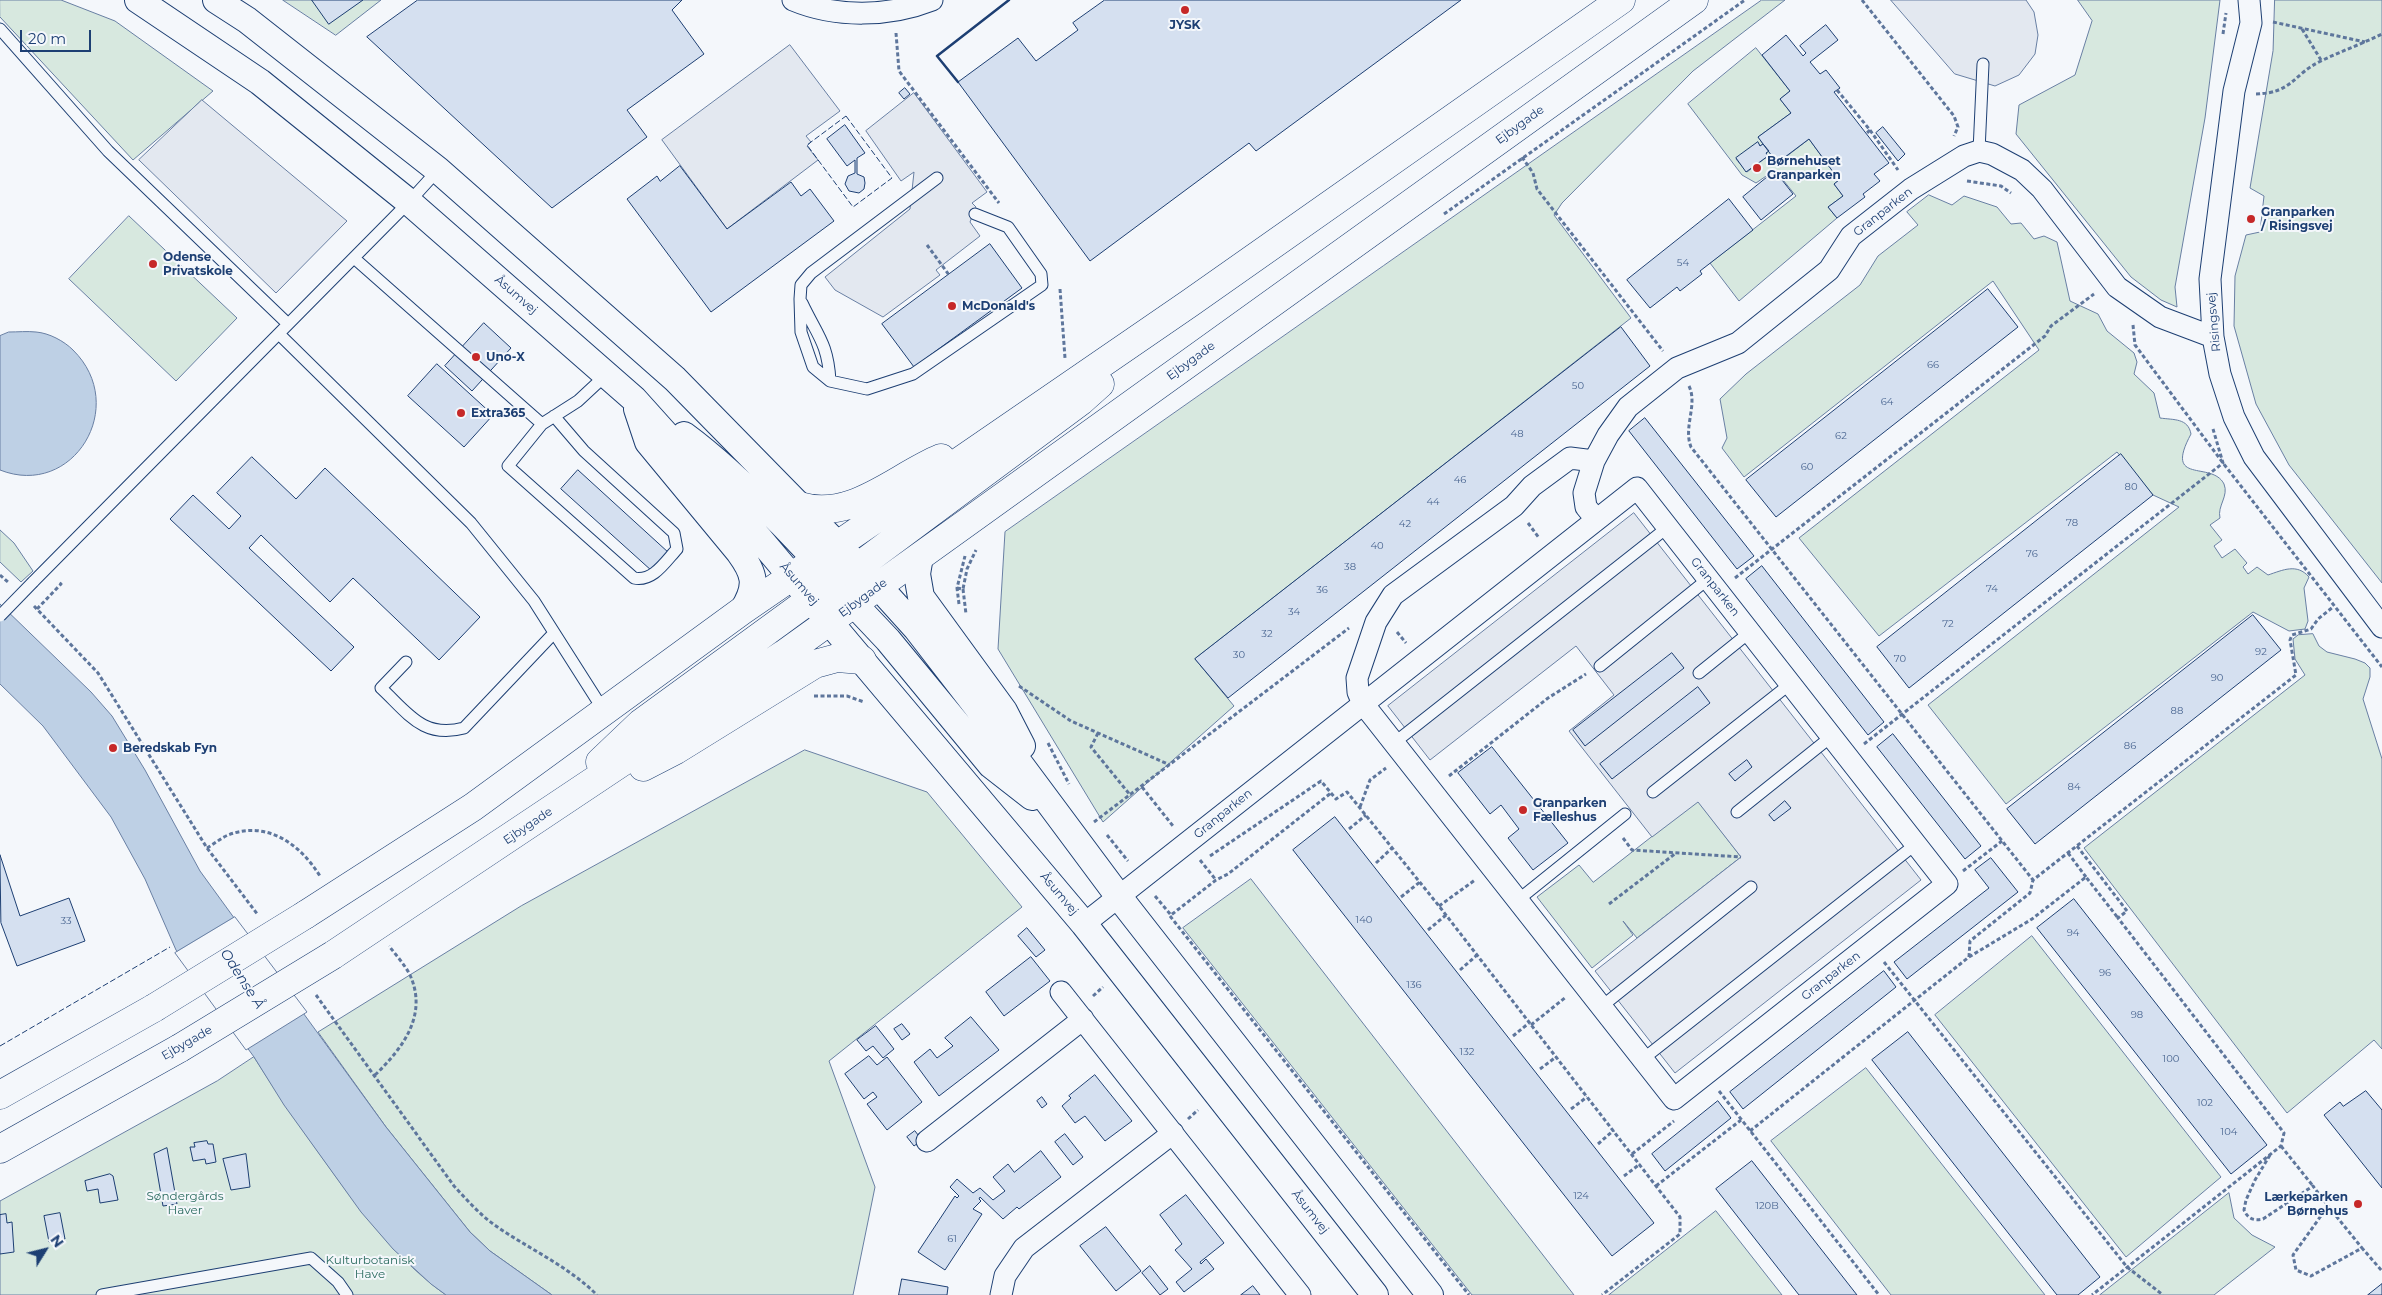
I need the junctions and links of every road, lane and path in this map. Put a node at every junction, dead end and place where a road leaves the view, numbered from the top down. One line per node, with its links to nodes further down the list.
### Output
1 (138, 0): 31 (street, Åsumvej)
2 (216, 0): 26 (street)
3 (793, 0): 9 (street)
4 (932, 0): 9 (street)
5 (1621, 0): 40 (main road)
6 (1694, 0): 23 (main road, Ejbygade)
7 (1862, 0): 24 (path)
8 (2249, 0): 44 (street, Risingsvej)
9 (894, 10): 32 (path)
10 (2267, 20): 11 (path)
11 (2302, 28): 14 (path); 15 (path)
12 (0, 29): 42 (lane)
13 (2382, 34): 14 (path)
14 (2365, 42): 15 (path)
15 (2321, 60): 19 (path)
16 (1983, 64): 25 (lane)
17 (2258, 85): 19 (path)
18 (1837, 90): 21 (path)
19 (2257, 94): 20 (path)
20 (2256, 104)
21 (1870, 130): 22 (path); 29 (path)
22 (1866, 134)
23 (1507, 135): 45 (path); 63 (main road, Ejbygade)
24 (1948, 141)
25 (1979, 151): 29 (street, Granparken); 44 (street)
26 (438, 170): 31 (lane); 55 (street)
27 (937, 178): 39 (lane)
28 (1959, 184): 30 (path)
29 (1911, 189): 45 (street, Granparken)
30 (2016, 196)
31 (410, 202): 35 (lane); 46 (street, Åsumvej)
32 (1003, 209)
33 (975, 214): 47 (lane)
34 (926, 245): 36 (path)
35 (354, 258): 42 (lane); 51 (lane)
36 (949, 275)
37 (1059, 285): 48 (path)
38 (2098, 290): 61 (path)
39 (800, 299): 47 (lane); 47 (lane)
40 (1190, 303): 48 (main road); 67 (main road)
41 (2126, 318): 54 (path)
42 (288, 324): 43 (lane)
43 (279, 334): 74 (lane, bridge); 79 (lane)
44 (2213, 338): 77 (street, Risingsvej)
45 (1677, 368): 53 (street, Granparken); 61 (path)
46 (607, 374): 49 (street, Åsumvej); 50 (lane)
47 (830, 381)
48 (1068, 388): 52 (main road)
49 (634, 399): 65 (street, Åsumvej); 67 (street); 73 (street)
50 (554, 416): 51 (lane); 51 (lane)
51 (542, 424)
52 (998, 435): 55 (main road); 60 (main road)
53 (1594, 461): 56 (street, Granparken); 76 (street)
54 (2223, 463): 70 (path); 92 (path)
55 (799, 506): 60 (street)
56 (1596, 519): 58 (street, Granparken); 90 (street, Granparken)
57 (1530, 525): 59 (path)
58 (1668, 527): 66 (street, Granparken); 97 (lane)
59 (1538, 538)
60 (839, 545): 67 (main road)
61 (1772, 548): 64 (path); 92 (path)
62 (967, 552): 71 (path)
63 (920, 556): 69 (main road, Ejbygade); 109 (street)
64 (1740, 574)
65 (792, 577): 67 (main road, Ejbygade); 73 (main road, Ejbygade)
66 (1708, 579): 78 (street, Granparken); 83 (lane)
67 (835, 582): 69 (main road, Ejbygade); 75 (main road, Ejbygade); 108 (main road); 109 (street)
68 (61, 584): 72 (path)
69 (879, 586): 109 (street)
70 (2333, 607): 84 (path); 118 (path)
71 (959, 608)
72 (37, 609)
73 (743, 610): 91 (main road, Ejbygade)
74 (0, 616)
75 (830, 621): 81 (street, Åsumvej); 108 (main road, Ejbygade)
76 (1386, 626): 80 (path); 90 (street); 98 (path)
77 (2382, 627)
78 (1750, 632): 85 (lane); 87 (street, Granparken)
79 (554, 633): 82 (lane); 91 (lane)
80 (1406, 643)
81 (862, 660): 108 (main road); 142 (street, Åsumvej)
82 (406, 662)
83 (1600, 666): 101 (path)
84 (2382, 667)
85 (1699, 673)
86 (1014, 683): 93 (path)
87 (1790, 684): 94 (street, Granparken); 102 (lane)
88 (809, 696): 89 (path)
89 (867, 704)
90 (1363, 704): 97 (street); 128 (street, Granparken)
91 (604, 711): 135 (main road, Ejbygade)
92 (1902, 713): 95 (path); 116 (path)
93 (1098, 733): 98 (path); 104 (path)
94 (1832, 736): 106 (lane); 117 (street, Granparken)
95 (1871, 738)
96 (1047, 742): 100 (path)
97 (1394, 743): 101 (street)
98 (1170, 765): 104 (path)
99 (1382, 770): 105 (path)
100 (1072, 788)
101 (1430, 790): 136 (street)
102 (1653, 792)
103 (1331, 793): 105 (path); 124 (path); 139 (path)
104 (1131, 796): 112 (path)
105 (1360, 808): 111 (path)
106 (1738, 812)
107 (1625, 814): 113 (lane)
108 (543, 816): 143 (main road, Ejbygade)
109 (1057, 816): 112 (path); 133 (street)
110 (1092, 816): 112 (path)
111 (1366, 816): 114 (path); 120 (path)
112 (1097, 822)
113 (1612, 825): 121 (path); 136 (lane)
114 (1349, 829)
115 (1102, 830): 128 (path)
116 (2002, 841): 126 (path); 129 (path)
117 (1916, 844): 159 (lane); 166 (street, Granparken)
118 (2077, 846): 122 (path); 141 (path)
119 (208, 848): 135 (path)
120 (1392, 848): 125 (path); 130 (path)
121 (1676, 852): 123 (path); 137 (path)
122 (2068, 853): 127 (path); 129 (path)
123 (1741, 857)
124 (1201, 862)
125 (1376, 863)
126 (1970, 866)
127 (2086, 877): 141 (path); 147 (path)
128 (1142, 879): 133 (street, Granparken); 139 (path)
129 (2033, 880): 147 (path)
130 (1420, 882): 134 (path); 138 (path)
131 (1468, 885): 138 (path)
132 (1752, 887): 154 (lane)
133 (1119, 897): 142 (street, Granparken); 145 (street)
134 (1401, 897)
135 (334, 898): 162 (main road, Ejbygade, bridge)
136 (1518, 900): 154 (street)
137 (1610, 904)
138 (1439, 906): 140 (path)
139 (1171, 915): 145 (path); 193 (path)
140 (1446, 915): 144 (path); 146 (path)
141 (2118, 918): 174 (path)
142 (1084, 924): 150 (street, Åsumvej)
143 (376, 927): 161 (path); 175 (main road, Ejbygade, bridge)
144 (1428, 930)
145 (1148, 933): 192 (street)
146 (1477, 955): 149 (path); 156 (path)
147 (1969, 957): 153 (path)
148 (1888, 967): 153 (path)
149 (1460, 970)
150 (1121, 971): 155 (path); 163 (street, Åsumvej)
151 (1062, 992): 155 (street)
152 (1560, 1001): 156 (path)
153 (1915, 1001): 170 (path); 184 (path)
154 (1601, 1007): 159 (street)
155 (1083, 1019): 171 (street); 172 (street)
156 (1530, 1024): 157 (path); 158 (path)
157 (1514, 1036)
158 (1556, 1057): 160 (path); 164 (path)
159 (1642, 1059): 166 (street)
160 (1540, 1069)
161 (375, 1075)
162 (0, 1095)
163 (1218, 1095): 171 (path); 191 (street, Åsumvej)
164 (1588, 1096): 167 (path); 169 (path)
165 (1722, 1096): 168 (path)
166 (1674, 1099): 177 (path)
167 (1571, 1109)
168 (1741, 1120): 170 (path); 180 (path)
169 (1614, 1130): 173 (path); 177 (path)
170 (1750, 1131): 195 (path)
171 (1172, 1133): 189 (street); 190 (street)
172 (928, 1141)
173 (1598, 1144)
174 (2280, 1146): 176 (path); 181 (path)
175 (0, 1149)
176 (2272, 1152): 181 (path); 184 (path)
177 (1632, 1154): 178 (path)
178 (1640, 1164): 179 (path); 180 (path)
179 (1624, 1176)
180 (1656, 1186): 194 (path)
181 (2312, 1186): 182 (path)
182 (2328, 1206): 183 (path); 183 (path)
183 (2362, 1248): 185 (path)
184 (2127, 1267): 196 (path); 197 (path)
185 (2382, 1271)
186 (138, 1292): 187 (lane); 188 (lane)
187 (102, 1295)
188 (347, 1295)
189 (1001, 1295)
190 (1300, 1295)
191 (1375, 1295)
192 (1430, 1295)
193 (1469, 1295)
194 (1602, 1295)
195 (1879, 1295)
196 (2092, 1295)
197 (2163, 1295)

